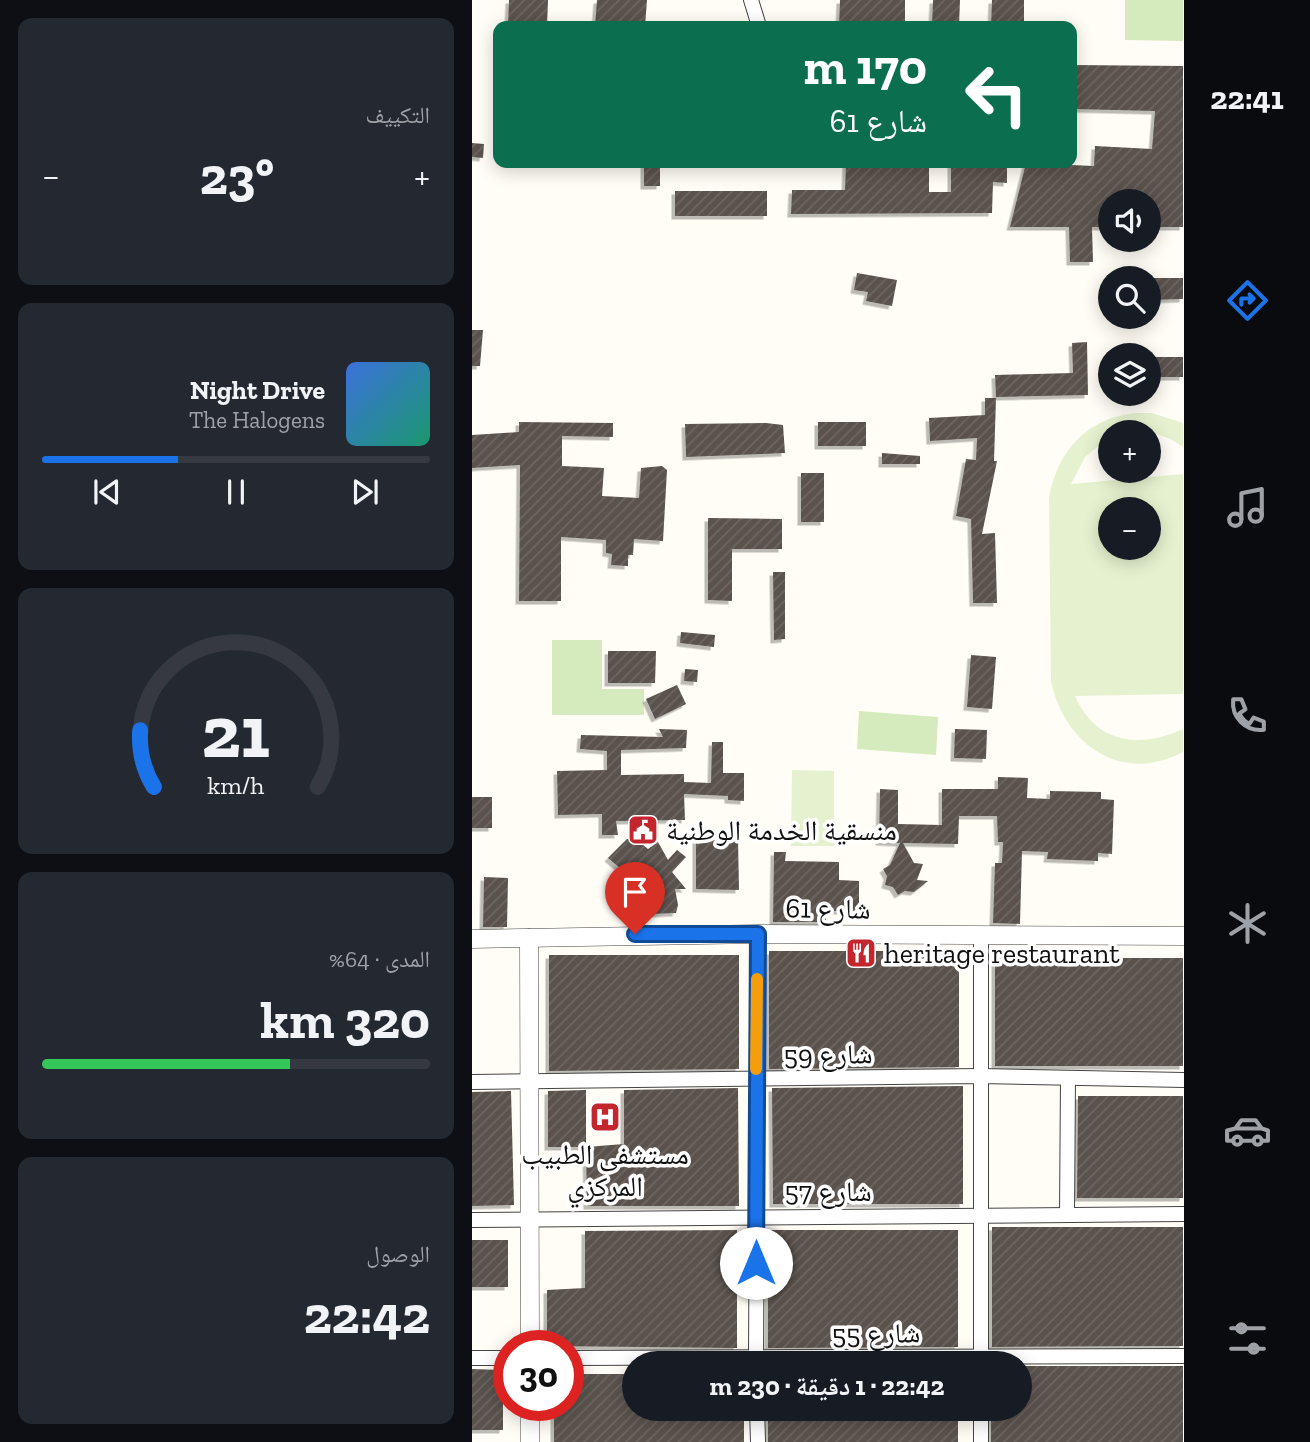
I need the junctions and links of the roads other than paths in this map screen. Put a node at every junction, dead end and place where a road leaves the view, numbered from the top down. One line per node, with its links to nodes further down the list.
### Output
1 (751, 0): 2 (street)
2 (757, 21)
3 (758, 934): 5 (street, شارع 61); 6 (street, شارع 61); 10 (street)
4 (1184, 936): 5 (street, شارع 61)
5 (981, 937): 8 (street)
6 (529, 938): 7 (street, شارع 61); 13 (street)
7 (472, 939)
8 (980, 1076): 9 (street, شارع 59); 10 (street, شارع 59); 14 (street)
9 (1068, 1078): 11 (street, شارع 59); 15 (street)
10 (756, 1079): 13 (street, شارع 59); 17 (street)
11 (1184, 1080)
12 (472, 1082): 13 (street, شارع 59)
13 (530, 1082): 19 (street)
14 (981, 1214): 15 (street, شارع 57); 17 (street, شارع 57); 22 (street)
15 (1068, 1214): 16 (street, شارع 57)
16 (1184, 1214)
17 (756, 1216): 19 (street, شارع 57); 21 (street)
18 (472, 1220): 19 (street, شارع 57)
19 (530, 1220): 20 (street)
20 (530, 1330)
21 (756, 1351)
22 (981, 1351)
23 (1184, 1356): 28 (street, شارع 55)
24 (472, 1358): 25 (street)
25 (493, 1358)
26 (584, 1358): 27 (street, شارع 55)
27 (622, 1359)
28 (1032, 1359)
29 (530, 1421): 32 (street)
30 (757, 1421): 33 (street)
31 (981, 1421): 34 (street)
32 (530, 1442)
33 (758, 1442)
34 (981, 1442)

